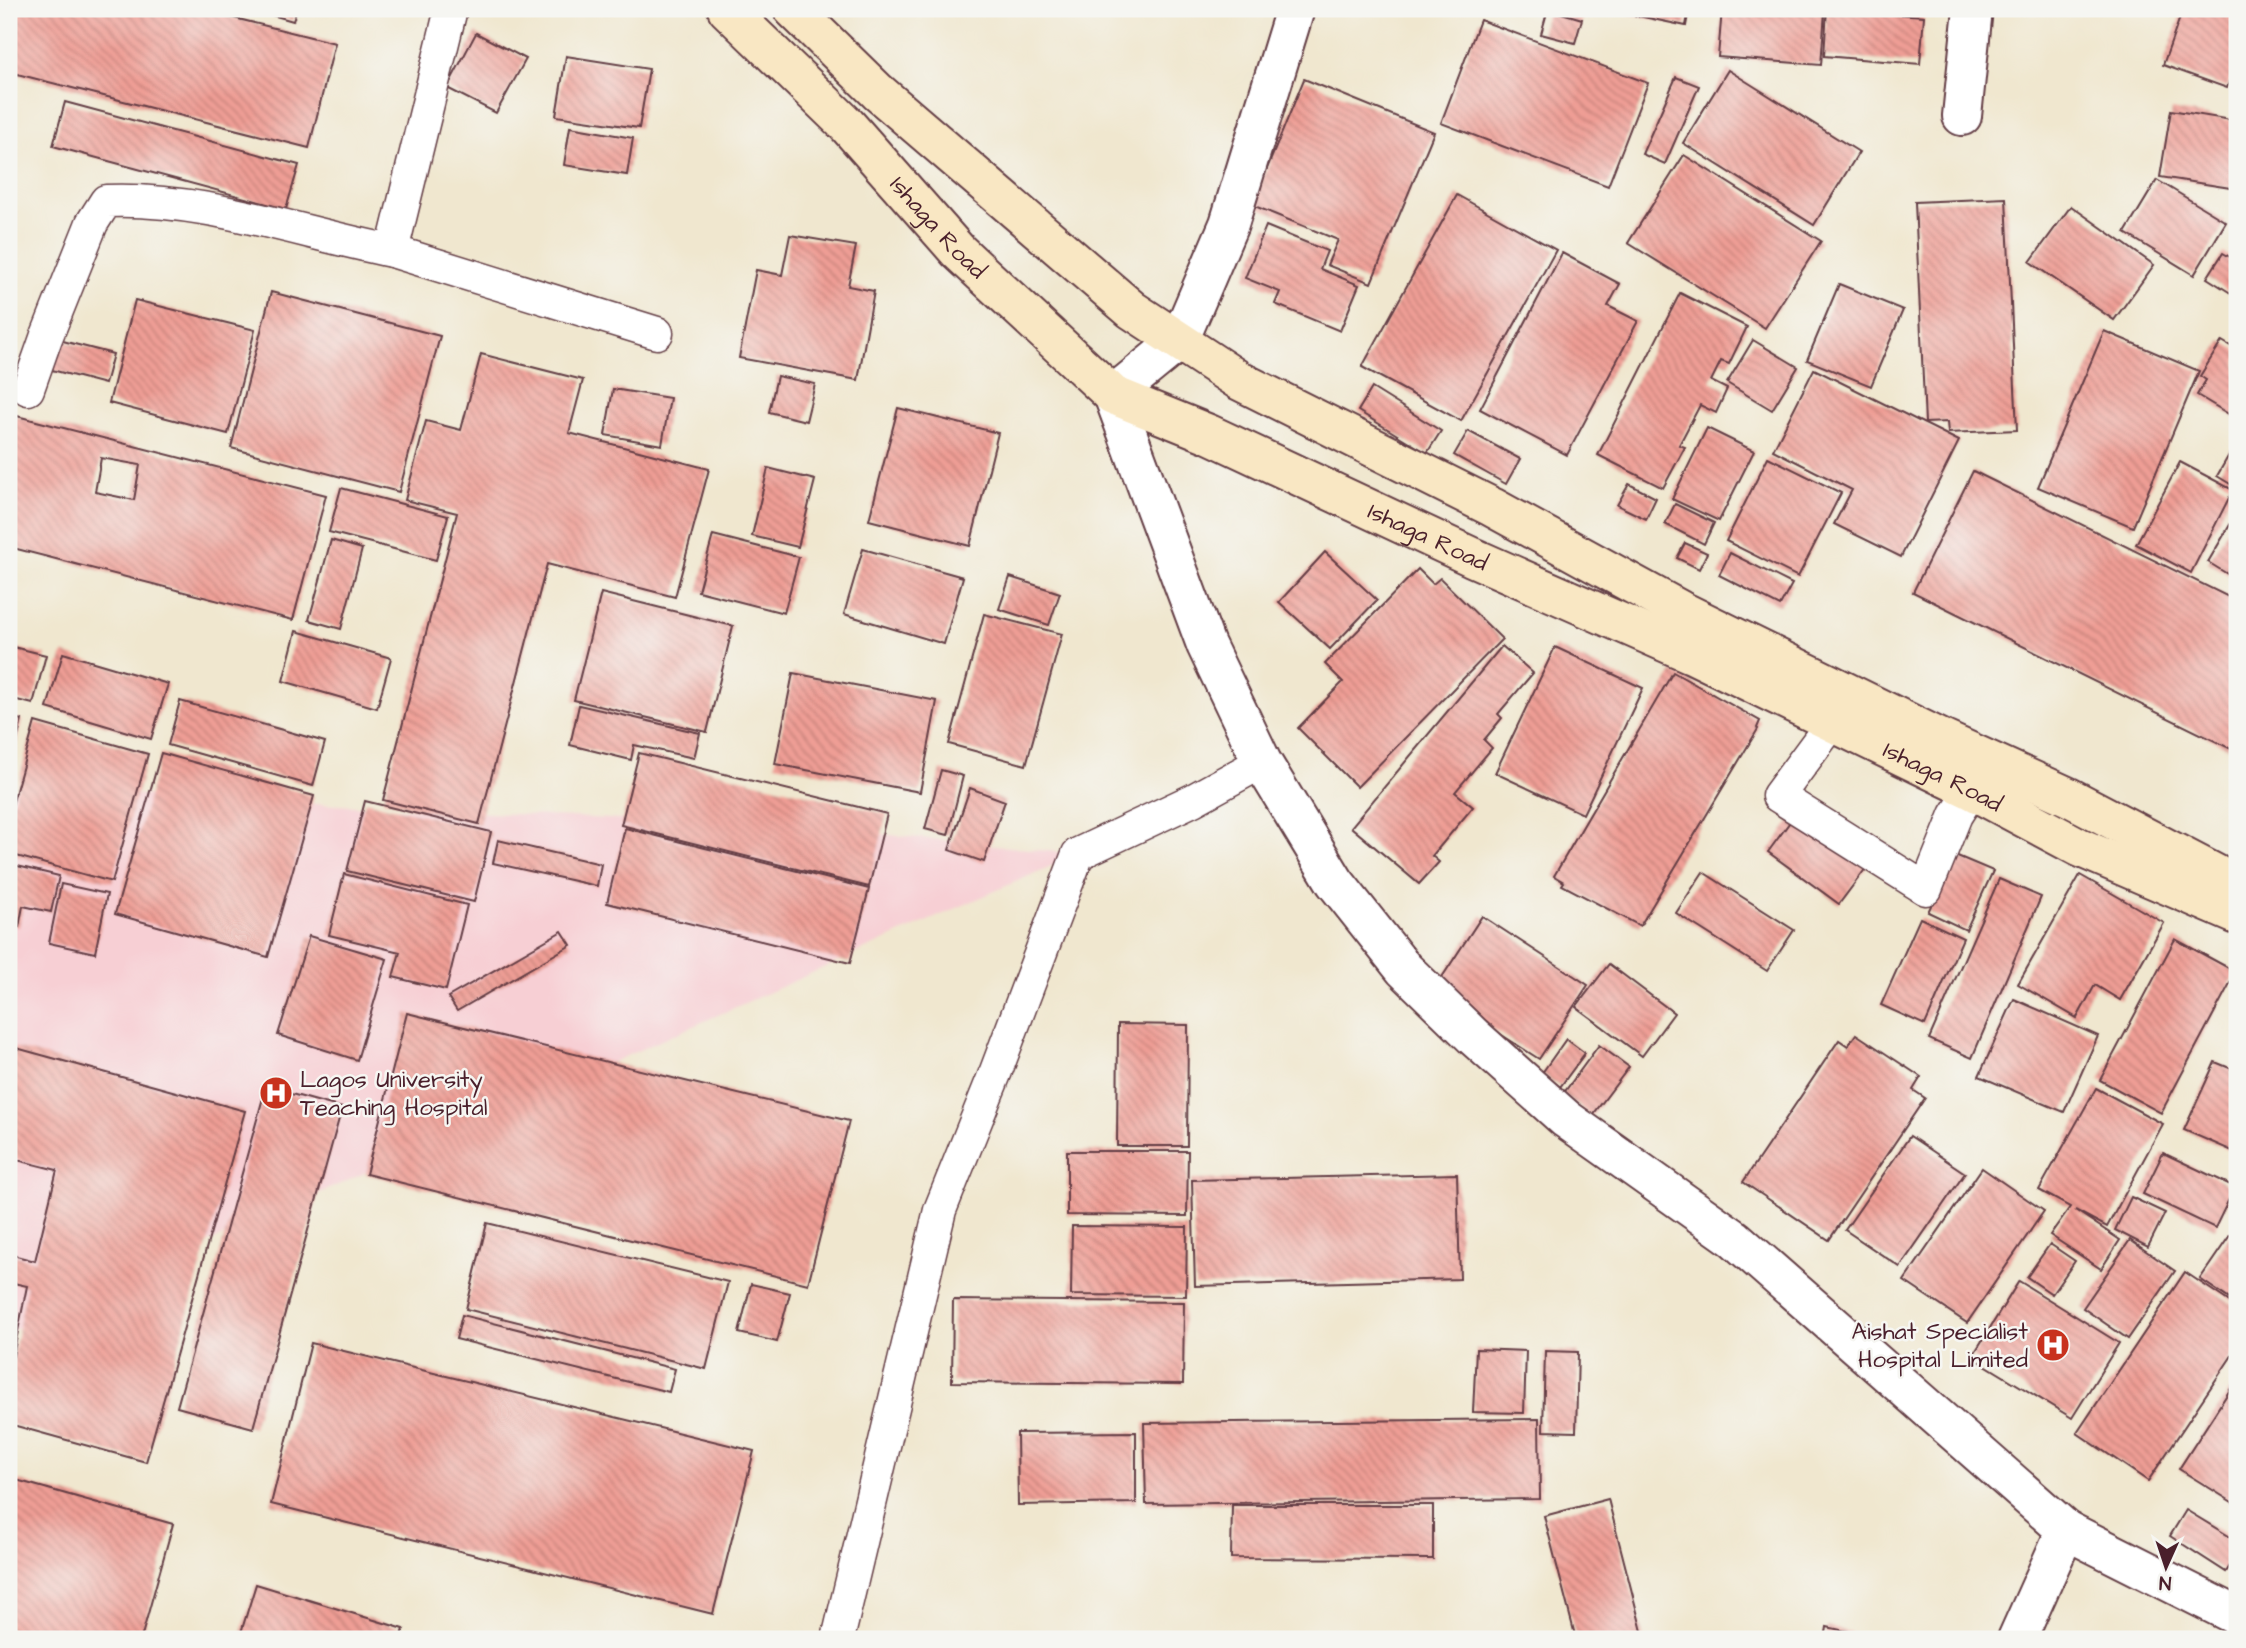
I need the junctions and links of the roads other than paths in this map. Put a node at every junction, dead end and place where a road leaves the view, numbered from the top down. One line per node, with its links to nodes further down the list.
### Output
1 (451, 9): 7 (lane)
2 (727, 9): 11 (main road, Ishaga Road)
3 (793, 9): 9 (main road, Ishaga Road)
4 (1296, 9): 9 (street)
5 (1973, 9): 6 (street)
6 (1962, 116)
7 (392, 251): 8 (lane); 10 (lane)
8 (657, 333)
9 (1179, 341): 11 (street); 15 (main road, Ishaga Road)
10 (29, 389)
11 (1113, 395): 12 (main road, Ishaga Road); 13 (street)
12 (1832, 723): 14 (main road, Ishaga Road); 14 (lane)
13 (1262, 762): 17 (street); 19 (lane)
14 (1972, 790): 16 (main road, Ishaga Road)
15 (2237, 885)
16 (2237, 915)
17 (2066, 1530): 18 (street); 20 (street)
18 (2237, 1616)
19 (838, 1639)
20 (2017, 1639)

